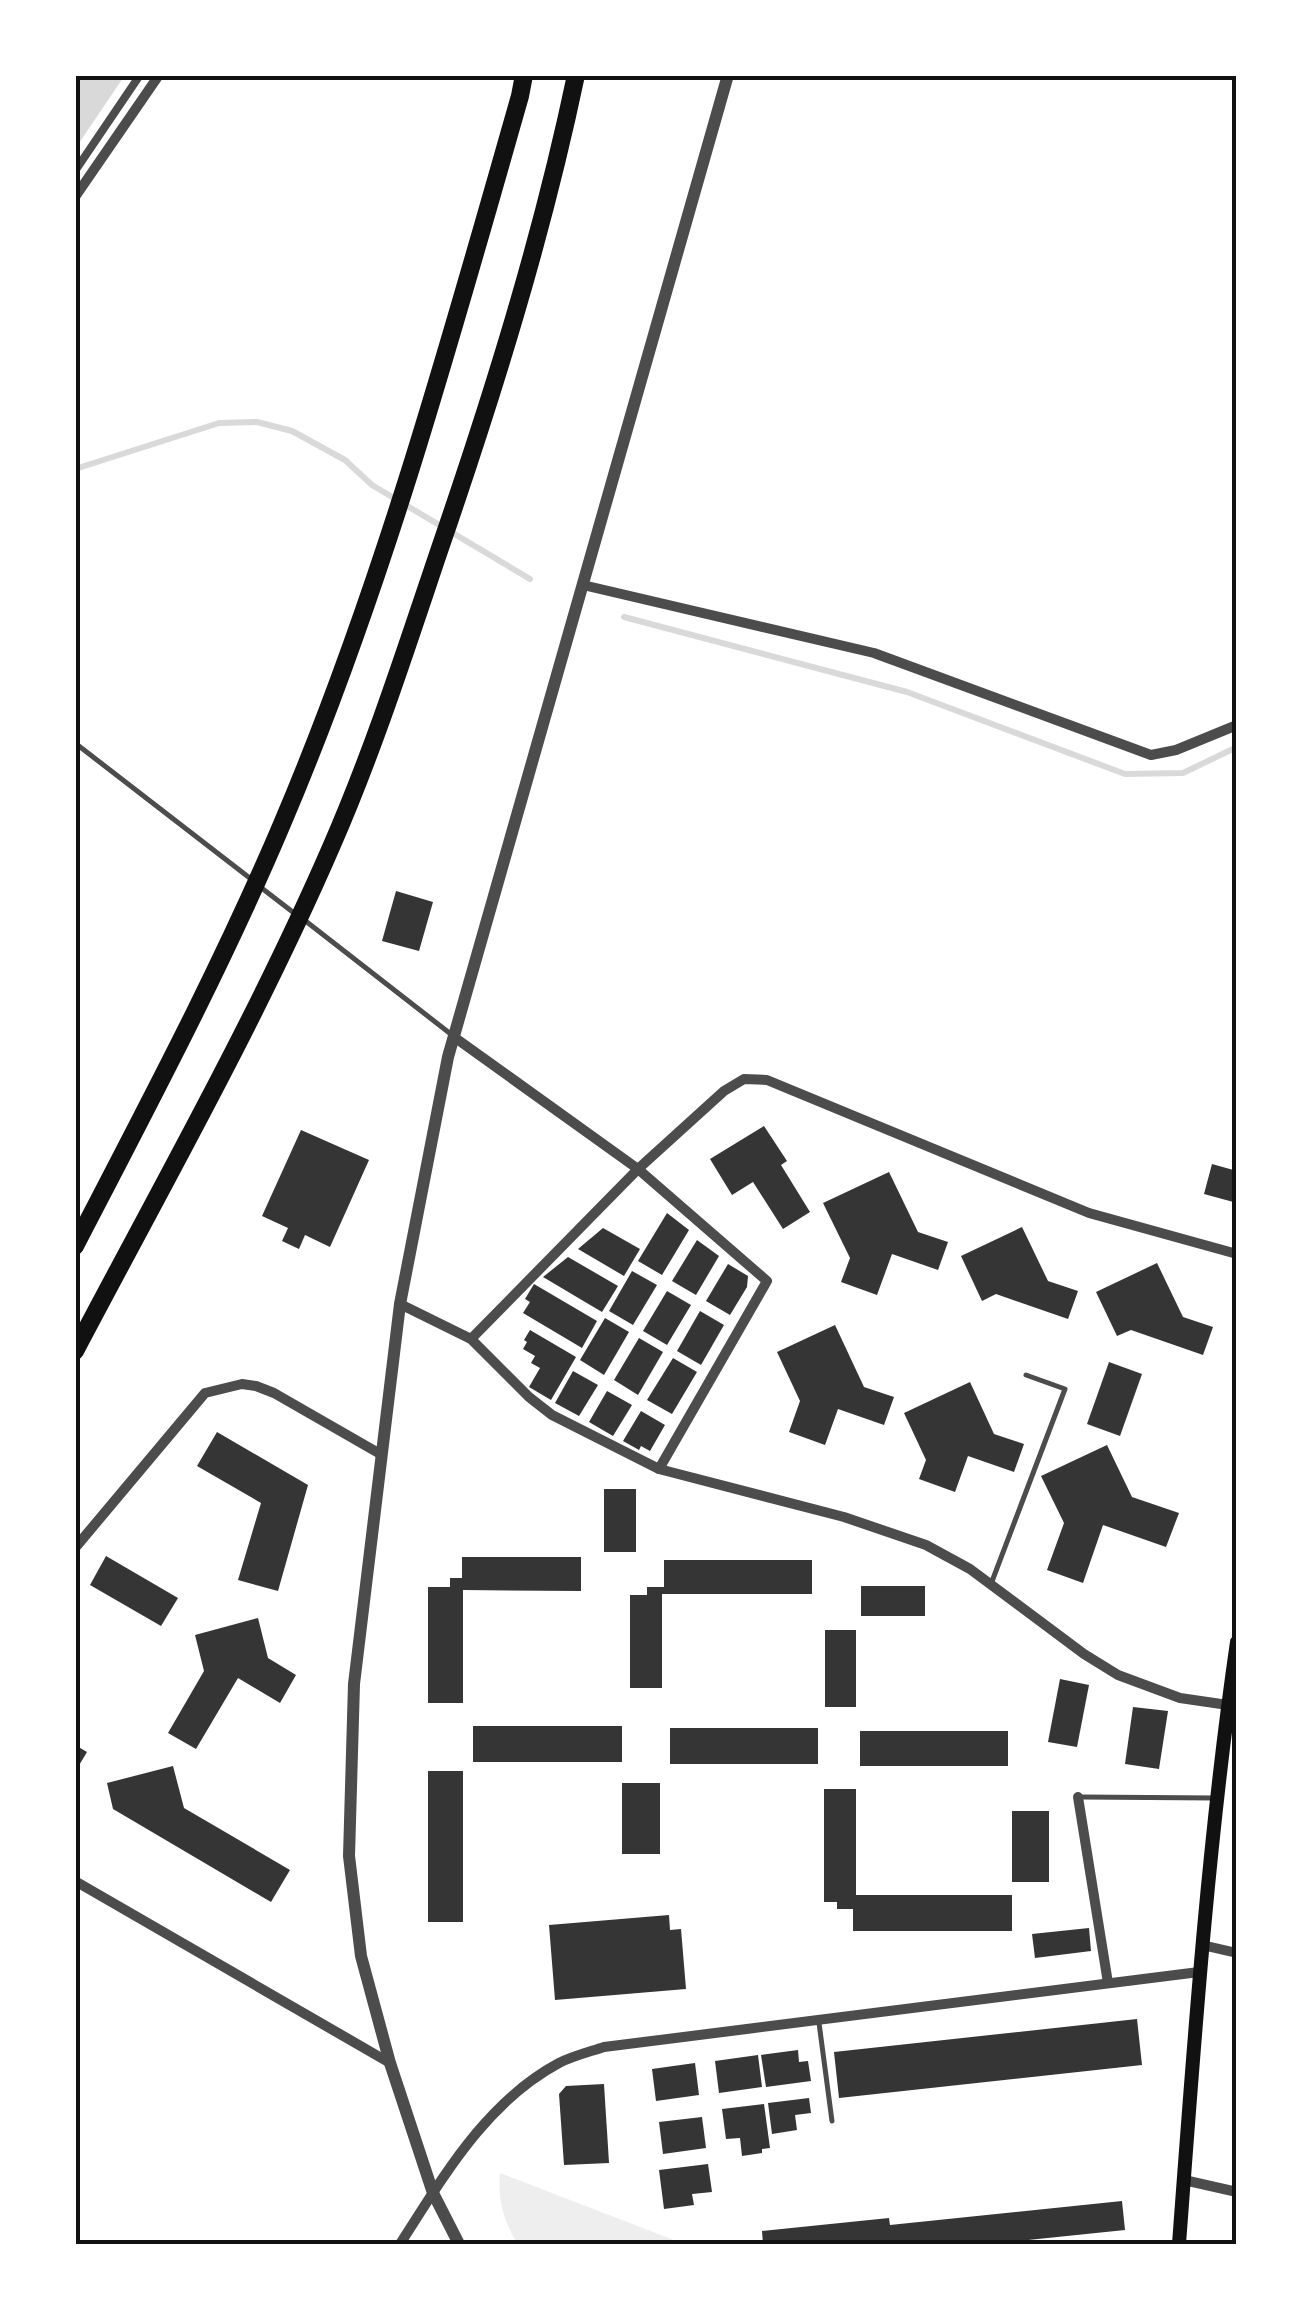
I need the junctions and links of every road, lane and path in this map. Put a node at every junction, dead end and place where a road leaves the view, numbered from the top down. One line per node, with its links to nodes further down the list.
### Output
1 (140, 75): 6 (street)
2 (158, 75): 7 (street)
3 (524, 75): 13 (highway)
4 (576, 75): 17 (highway)
5 (728, 75): 8 (street)
6 (75, 171)
7 (75, 198)
8 (583, 584): 9 (street); 11 (street)
9 (1237, 725)
10 (75, 743): 11 (lane)
11 (454, 1036): 12 (street); 15 (street)
12 (638, 1168): 14 (street); 16 (street); 20 (street)
13 (75, 1246)
14 (1237, 1254)
15 (400, 1304): 16 (street); 19 (street)
16 (471, 1339): 20 (street)
17 (75, 1351)
18 (1026, 1375): 22 (lane)
19 (382, 1456): 21 (street); 33 (street)
20 (659, 1469): 22 (street)
21 (75, 1548)
22 (991, 1584): 24 (street)
23 (1237, 1642): 24 (main road)
24 (1232, 1708): 26 (main road)
25 (1078, 1798): 26 (lane); 31 (street)
26 (1218, 1798): 28 (main road)
27 (75, 1881): 33 (street)
28 (1202, 1945): 29 (street); 30 (main road)
29 (1237, 1953)
30 (1199, 1972): 31 (street); 35 (main road)
31 (1108, 1983): 32 (street)
32 (818, 2020): 34 (lane); 37 (street)
33 (390, 2063): 37 (street)
34 (832, 2121)
35 (1184, 2180): 36 (street); 40 (main road)
36 (1237, 2192)
37 (434, 2193): 38 (street); 39 (street)
38 (400, 2244)
39 (459, 2244)
40 (1180, 2244)

